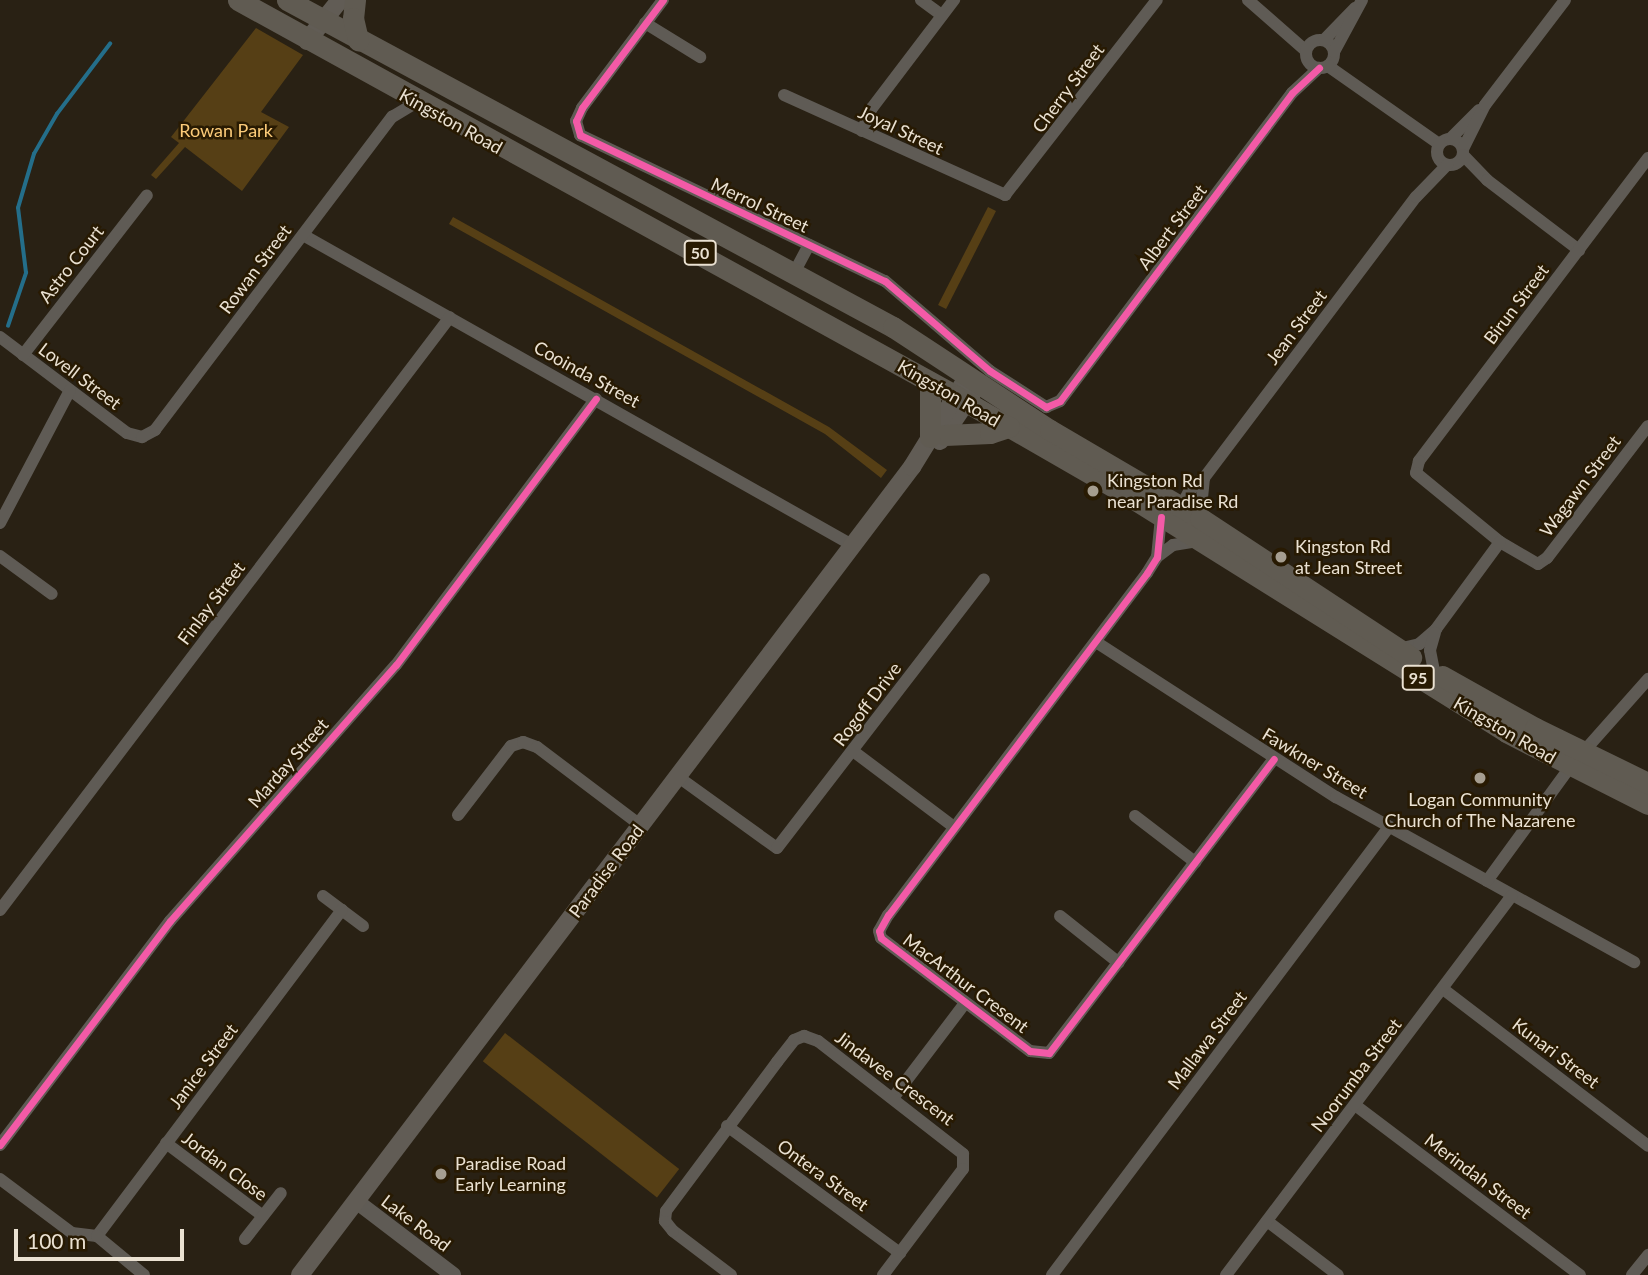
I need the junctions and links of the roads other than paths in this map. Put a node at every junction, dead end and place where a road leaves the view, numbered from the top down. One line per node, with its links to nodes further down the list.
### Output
1 (238, 0): 15 (main road, Kingston Road)
2 (287, 0): 12 (main road, Kingston Road)
3 (340, 0): 12 (main road)
4 (355, 0): 16 (main road)
5 (663, 0): 14 (street, Merrol Street)
6 (921, 0): 13 (street)
7 (954, 0): 13 (street)
8 (1157, 0): 31 (street, Cherry Street)
9 (1248, 0): 17 (street)
10 (1565, 0): 24 (street, Jean Street)
11 (1360, 3): 17 (street, Albert Street); 19 (street, Albert Street)
12 (315, 11): 15 (main road); 16 (main road, Kingston Road)
13 (942, 15): 26 (street)
14 (645, 23): 18 (street); 33 (street, Merrol Street)
15 (305, 40): 20 (main road, Kingston Road / 50)
16 (358, 40): 35 (main road, Kingston Road / 50)
17 (1312, 48): 19 (street); 19 (street); 21 (street, Albert Street)
18 (700, 57)
19 (1329, 61): 21 (street, Albert Street); 27 (street)
20 (397, 91): 23 (main road, Kingston Road / 50); 25 (street, Rowan Street)
21 (1292, 93): 44 (street, Albert Street)
22 (784, 95): 26 (street, Joyal Street)
23 (417, 102): 25 (street, Rowan Street); 40 (main road, Kingston Road / 50)
24 (1485, 105): 27 (street, Jean Street); 28 (street, Jean Street)
25 (392, 117): 32 (street, Rowan Street)
26 (862, 131): 31 (street, Joyal Street)
27 (1445, 141): 28 (street); 28 (street)
28 (1454, 158): 34 (street); 49 (street, Jean Street)
29 (1648, 158): 34 (street, Birun Street)
30 (147, 195): 38 (street, Astro Court)
31 (1005, 195)
32 (303, 235): 36 (street, Cooinda Street); 48 (street, Rowan Street)
33 (809, 245): 35 (street, Merrol Street); 44 (street, Merrol Street)
34 (1578, 250): 55 (street, Birun Street)
35 (794, 273): 39 (main road, Kingston Road / 50)
36 (450, 317): 42 (street, Cooinda Street); 81 (street, Finlay Street)
37 (0, 337): 38 (street, Lovell Street)
38 (23, 355): 41 (street, Lovell Street)
39 (973, 380): 43 (main road, Paradise Road); 50 (main road, Kingston Road / 95)
40 (930, 382): 43 (main road, Kingston Road / 50); 47 (main road)
41 (69, 390): 48 (street, Lovell Street); 53 (street)
42 (596, 399): 56 (street, Cooinda Street); 93 (street, Marday Street)
43 (961, 399): 46 (main road, Kingston Road / 95); 47 (main road, Paradise Road)
44 (1052, 407)
45 (1648, 426): 55 (street, Wagawn Street)
46 (1009, 427): 47 (main road); 51 (main road, Kingston Road / 95)
47 (937, 436): 56 (main road, Paradise Road)
48 (142, 437)
49 (1204, 478): 50 (street, Jean Street); 52 (street)
50 (1180, 505): 52 (main road, Kingston Road / 95); 54 (street)
51 (1161, 517): 54 (main road, Kingston Road / 95); 58 (street, MacArthur Cresent)
52 (1200, 518): 63 (main road, Kingston Road / 95)
53 (0, 523)
54 (1199, 541): 58 (street, MacArthur Cresent); 68 (main road, Kingston Road / 95)
55 (1500, 542): 61 (street)
56 (852, 545): 69 (main road, Paradise Road)
57 (0, 556): 60 (street)
58 (1157, 557): 62 (street, MacArthur Cresent)
59 (984, 579): 66 (street, Rogoff Drive)
60 (52, 594)
61 (1436, 629): 63 (street); 64 (street)
62 (1096, 642): 67 (street, Fawkner Street); 75 (street, MacArthur Cresent)
63 (1398, 649): 64 (main road, Kingston Road / 95)
64 (1434, 671): 68 (main road, Kingston Road / 95)
65 (1648, 679): 68 (street)
66 (853, 751): 69 (street, Rogoff Drive); 75 (street)
67 (1274, 759): 76 (street, Fawkner Street); 77 (street, MacArthur Cresent)
68 (1576, 760): 70 (main road, Kingston Road / 95); 71 (main road, Kingston Road / 95); 78 (street)
69 (677, 776): 74 (main road, Paradise Road)
70 (1648, 783)
71 (1648, 804)
72 (458, 815): 74 (street)
73 (1135, 816): 77 (street)
74 (640, 825): 97 (main road, Paradise Road)
75 (954, 827): 88 (street, MacArthur Cresent)
76 (1389, 827): 78 (street, Fawkner Street); 109 (street, Mallawa Street)
77 (1195, 862): 86 (street, MacArthur Cresent)
78 (1488, 881): 80 (street, Fawkner Street)
79 (323, 896): 82 (street)
80 (1512, 896): 85 (street, Fawkner Street); 87 (street, Noorumba Street)
81 (0, 910)
82 (342, 911): 84 (street); 92 (street, Janice Street)
83 (1060, 916): 86 (street)
84 (363, 926)
85 (1634, 962)
86 (1119, 963): 88 (street, MacArthur Cresent)
87 (1443, 989): 90 (street, Noorumba Street); 94 (street, Kunari Street)
88 (965, 1003): 89 (street)
89 (893, 1098): 91 (street, Jindavee Crescent); 102 (street, Jindavee Crescent)
90 (1355, 1105): 99 (street, Noorumba Street); 112 (street, Merindah Street)
91 (727, 1126): 102 (street, Ontera Street); 107 (street, Jindavee Crescent)
92 (166, 1143): 98 (street, Jordan Close); 100 (street, Janice Street)
93 (0, 1145)
94 (1648, 1146)
95 (0, 1179): 100 (street)
96 (281, 1193): 98 (street, Jordan Close)
97 (356, 1201): 105 (main road, Paradise Road); 106 (street, Lake Road)
98 (263, 1216): 101 (street, Jordan Close)
99 (1267, 1221): 110 (street, Noorumba Street); 111 (street)
100 (93, 1237): 104 (street)
101 (245, 1239)
102 (900, 1253): 108 (street, Jindavee Crescent)
103 (1648, 1255): 113 (street)
104 (144, 1275)
105 (300, 1275)
106 (453, 1275)
107 (731, 1275)
108 (883, 1275)
109 (1052, 1275)
110 (1226, 1275)
111 (1338, 1275)
112 (1580, 1275)
113 (1632, 1275)

